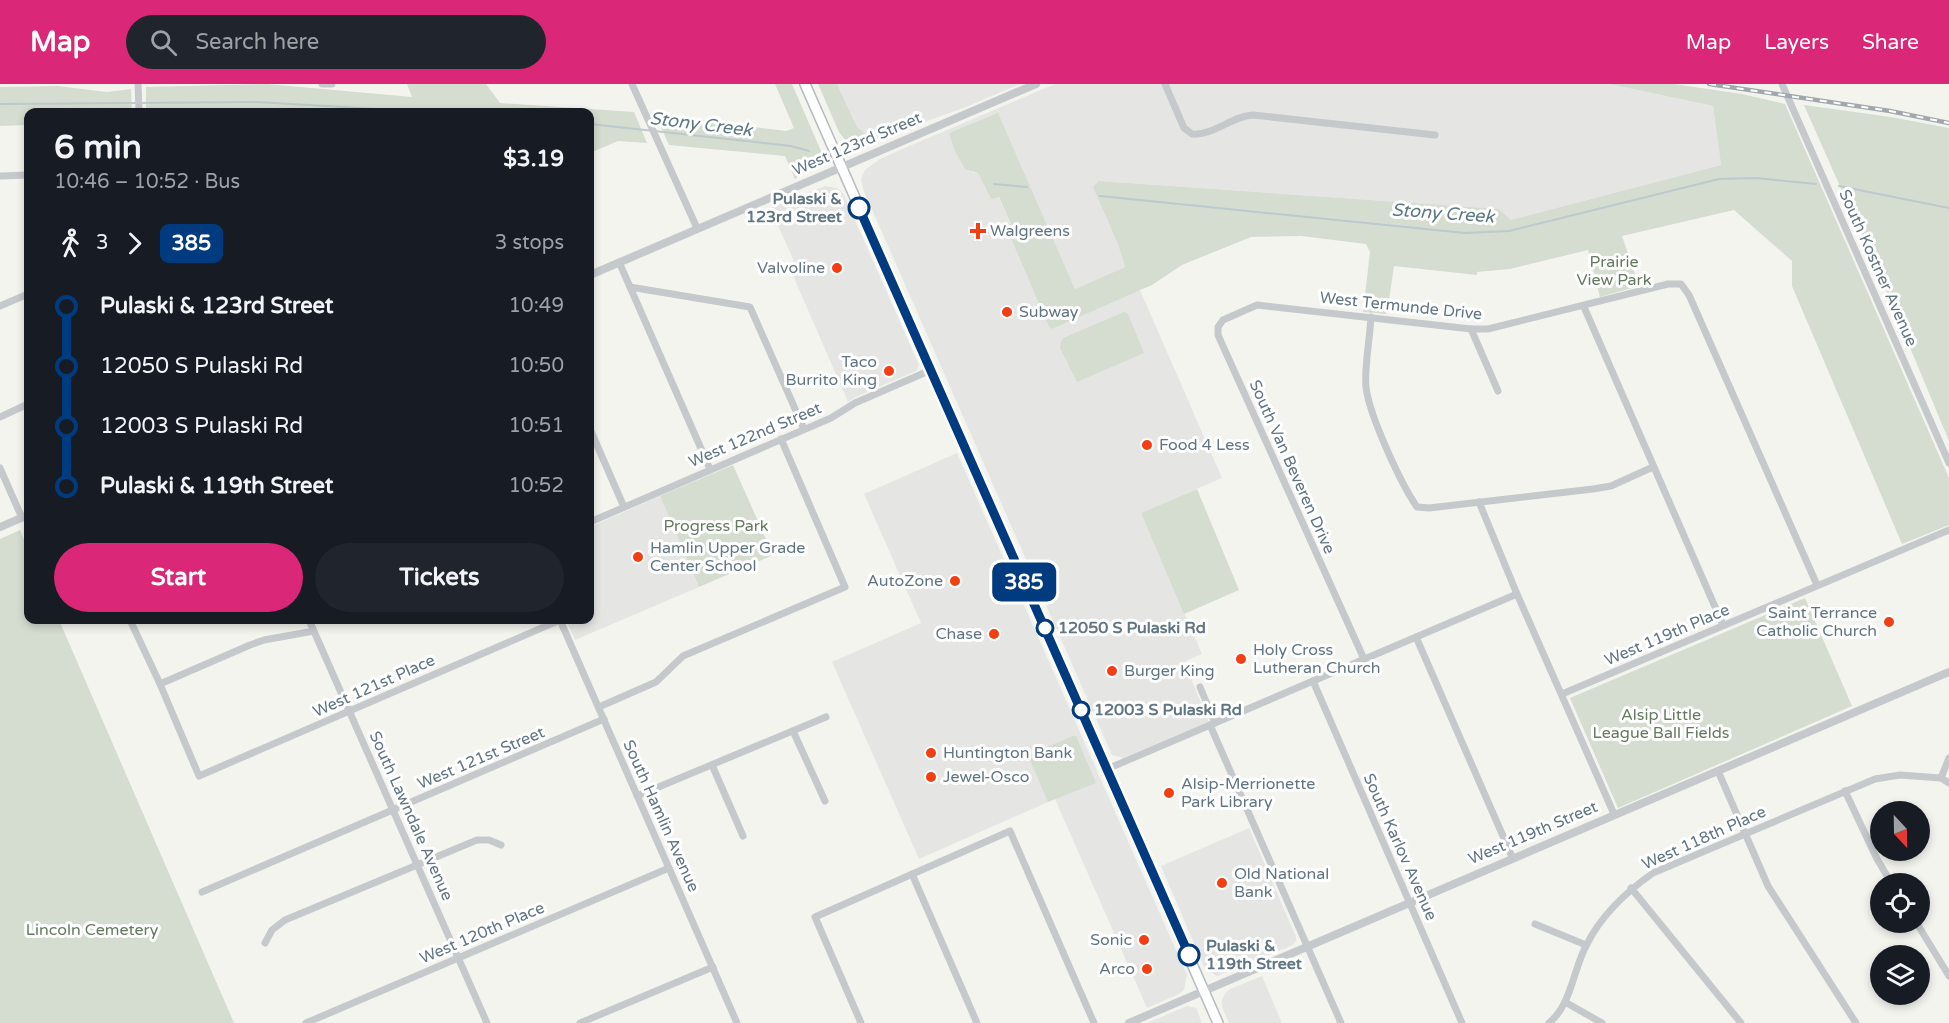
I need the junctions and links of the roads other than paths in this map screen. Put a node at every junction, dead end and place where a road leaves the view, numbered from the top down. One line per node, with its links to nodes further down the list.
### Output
1 (138, 84): 9 (street)
2 (322, 84): 3 (street)
3 (332, 84)
4 (632, 84): 14 (street)
5 (804, 84): 11 (main road)
6 (1036, 84): 11 (street, West 123rd Street)
7 (1165, 84): 10 (street)
8 (1782, 84): 31 (street, South Kostner Avenue)
9 (139, 108)
10 (1435, 135)
11 (841, 167): 14 (street, West 123rd Street); 24 (main road)
12 (24, 175): 13 (street)
13 (0, 176)
14 (697, 228): 15 (street, West 123rd Street)
15 (619, 262): 16 (street, West 123rd Street); 17 (street)
16 (594, 272)
17 (630, 287): 28 (street); 34 (street)
18 (24, 296): 20 (street)
19 (1257, 305): 22 (street, West Termunde Drive); 51 (street, South Van Beveren Drive)
20 (0, 306)
21 (1584, 307): 23 (street, West Termunde Drive); 32 (street); 42 (street, West Termunde Drive)
22 (1371, 317): 23 (street, West Termunde Drive); 35 (street)
23 (1471, 329): 25 (street)
24 (931, 370): 28 (street, West 122nd Street); 65 (main road)
25 (1498, 391)
26 (24, 407): 27 (street)
27 (0, 417)
28 (804, 429): 30 (street, West 122nd Street)
29 (594, 438): 36 (street)
30 (781, 439): 34 (street, West 122nd Street); 57 (street)
31 (1949, 463)
32 (1653, 467): 35 (street); 48 (street)
33 (0, 468): 37 (street)
34 (710, 469): 36 (street, West 122nd Street)
35 (1479, 502): 43 (street)
36 (624, 507): 39 (street, West 122nd Street)
37 (24, 515)
38 (24, 517): 40 (street)
39 (594, 520)
40 (0, 527)
41 (1949, 530): 42 (street, West 119th Place)
42 (1817, 585): 48 (street, West 119th Place)
43 (1517, 594): 50 (street); 56 (street)
44 (132, 624): 54 (street)
45 (311, 624): 49 (street, South Lawndale Avenue)
46 (551, 624): 58 (street, West 121st Place)
47 (562, 624): 57 (street, South Hamlin Avenue)
48 (1723, 625): 56 (street, West 119th Place)
49 (314, 631): 54 (street); 58 (street, South Lawndale Avenue)
50 (1416, 637): 51 (street); 77 (street)
51 (1364, 659): 53 (street)
52 (1949, 672): 66 (street, West 119th Street)
53 (1313, 681): 61 (street); 84 (street, South Karlov Avenue)
54 (160, 684): 58 (street, West 121st Place)
55 (1200, 687): 61 (street)
56 (1562, 694): 73 (street)
57 (599, 707): 60 (street, South Hamlin Avenue)
58 (350, 711): 72 (street, South Lawndale Avenue)
59 (826, 717): 62 (street)
60 (604, 719): 70 (street, South Hamlin Avenue); 72 (street, West 121st Street)
61 (1212, 724): 65 (street); 89 (street)
62 (793, 731): 64 (street); 71 (street)
63 (1949, 758): 67 (street)
64 (712, 765): 70 (street); 75 (street)
65 (1107, 769): 93 (main road)
66 (1718, 771): 73 (street, West 119th Street); 74 (street)
67 (1941, 778): 68 (street); 69 (street, West 118th Place)
68 (1949, 783)
69 (1845, 791): 74 (street, West 118th Place); 80 (street)
70 (637, 796): 79 (street, South Hamlin Avenue)
71 (825, 801)
72 (394, 810): 78 (street, South Lawndale Avenue); 83 (street, West 121st Street)
73 (1614, 814): 77 (street, West 119th Street)
74 (1746, 833): 82 (street, West 118th Place); 111 (street)
75 (743, 836)
76 (501, 844): 78 (street)
77 (1513, 859): 84 (street, West 119th Street)
78 (417, 864): 87 (street); 90 (street, South Lawndale Avenue)
79 (669, 868): 90 (street, West 120th Place); 91 (street, South Hamlin Avenue)
80 (1885, 873)
81 (912, 874): 101 (street); 102 (street); 103 (street)
82 (1631, 888): 88 (street, West 118th Place); 110 (street)
83 (202, 892)
84 (1410, 902): 89 (street, West 119th Street); 107 (street, South Karlov Avenue)
85 (1535, 924): 88 (street)
86 (1923, 933): 92 (street)
87 (265, 943)
88 (1586, 945): 94 (street, West 118th Place)
89 (1307, 946): 93 (street, West 119th Street); 106 (street)
90 (459, 957): 96 (street, West 120th Place); 97 (street, South Lawndale Avenue)
91 (713, 967): 95 (street); 100 (street, South Hamlin Avenue)
92 (1949, 976)
93 (1204, 991): 104 (street, West 119th Street); 105 (main road)
94 (1565, 1002): 108 (street, West 118th Place); 109 (street)
95 (602, 1014): 98 (street); 99 (street)
96 (306, 1023)
97 (487, 1023)
98 (580, 1023)
99 (606, 1023)
100 (737, 1023)
101 (861, 1023)
102 (977, 1023)
103 (1094, 1023)
104 (1129, 1023)
105 (1218, 1023)
106 (1341, 1023)
107 (1462, 1023)
108 (1549, 1023)
109 (1602, 1023)
110 (1741, 1023)
111 (1856, 1023)

